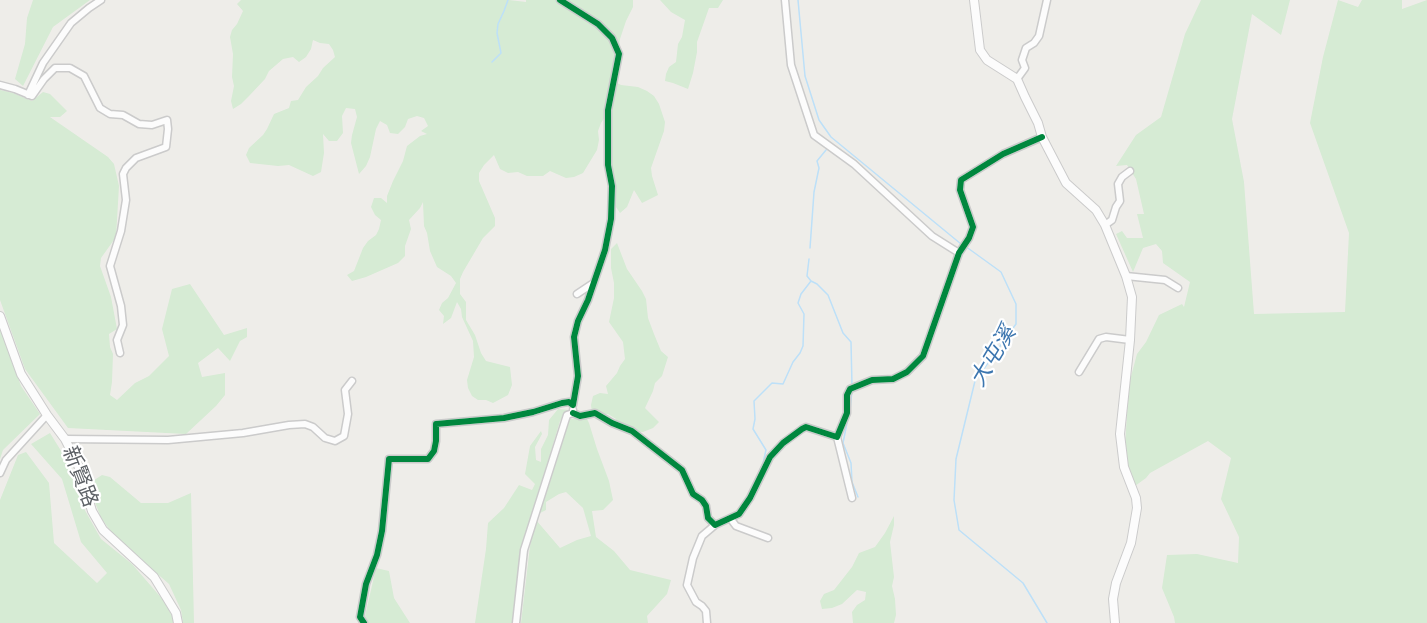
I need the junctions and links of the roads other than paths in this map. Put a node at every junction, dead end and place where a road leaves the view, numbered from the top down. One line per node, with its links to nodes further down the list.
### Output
1 (101, 0): 8 (street)
2 (560, 0): 14 (street)
3 (785, 0): 12 (street)
4 (974, 0): 6 (street)
5 (1047, 0): 6 (street)
6 (1017, 79): 9 (street)
7 (0, 84): 8 (street)
8 (28, 94): 19 (street)
9 (1042, 137): 11 (street); 12 (street)
10 (1130, 171): 11 (street)
11 (1105, 225): 13 (street)
12 (961, 251): 25 (street)
13 (1126, 276): 15 (street); 18 (street)
14 (593, 284): 16 (street); 22 (street)
15 (1178, 288)
16 (577, 294)
17 (0, 316): 24 (street, 新賢路)
18 (1130, 340): 20 (street); 36 (street)
19 (120, 354)
20 (1079, 372)
21 (352, 381): 26 (street)
22 (573, 405): 23 (street); 33 (street)
23 (573, 413): 30 (street); 34 (street)
24 (47, 416): 26 (street, 新賢路); 27 (street)
25 (837, 437): 28 (street); 29 (street)
26 (64, 439): 32 (street, 新賢路)
27 (0, 473)
28 (852, 498)
29 (730, 518): 30 (street); 31 (street)
30 (715, 525): 35 (street)
31 (768, 538)
32 (178, 623)
33 (364, 623)
34 (516, 623)
35 (707, 623)
36 (1115, 623)

